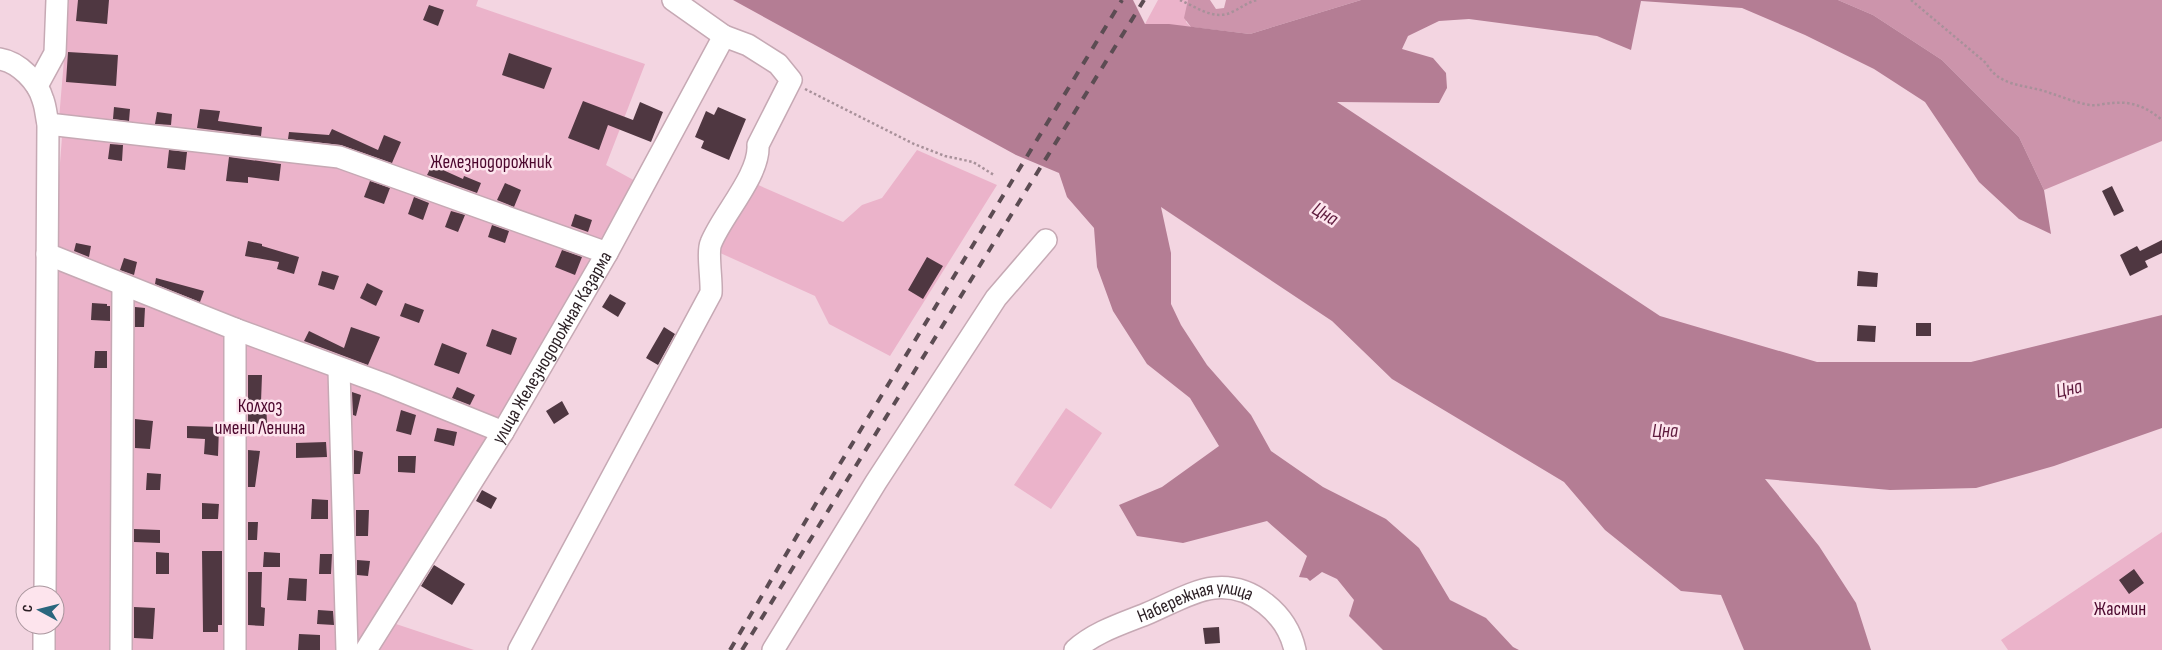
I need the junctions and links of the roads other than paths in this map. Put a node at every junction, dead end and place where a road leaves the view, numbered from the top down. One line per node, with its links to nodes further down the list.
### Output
1 (57, 0): 5 (street)
2 (674, 0): 3 (street)
3 (724, 36): 8 (street, улица Железнодорожная Казарма); 21 (street)
4 (2, 59): 5 (street)
5 (37, 86): 6 (street)
6 (48, 124): 8 (street); 9 (street)
7 (1046, 240): 22 (street)
8 (607, 253): 13 (street, улица Железнодорожная Казарма)
9 (47, 254): 10 (street); 14 (street)
10 (123, 286): 11 (street); 17 (street)
11 (235, 329): 12 (street); 18 (street)
12 (339, 370): 13 (street); 19 (street)
13 (504, 432): 20 (street, улица Железнодорожная Казарма)
14 (44, 585)
15 (44, 635): 16 (street)
16 (44, 650)
17 (121, 650)
18 (235, 650)
19 (347, 650)
20 (366, 650)
21 (518, 650)
22 (773, 650)
23 (1075, 650): 24 (street, Набережная улица)
24 (1295, 650)

